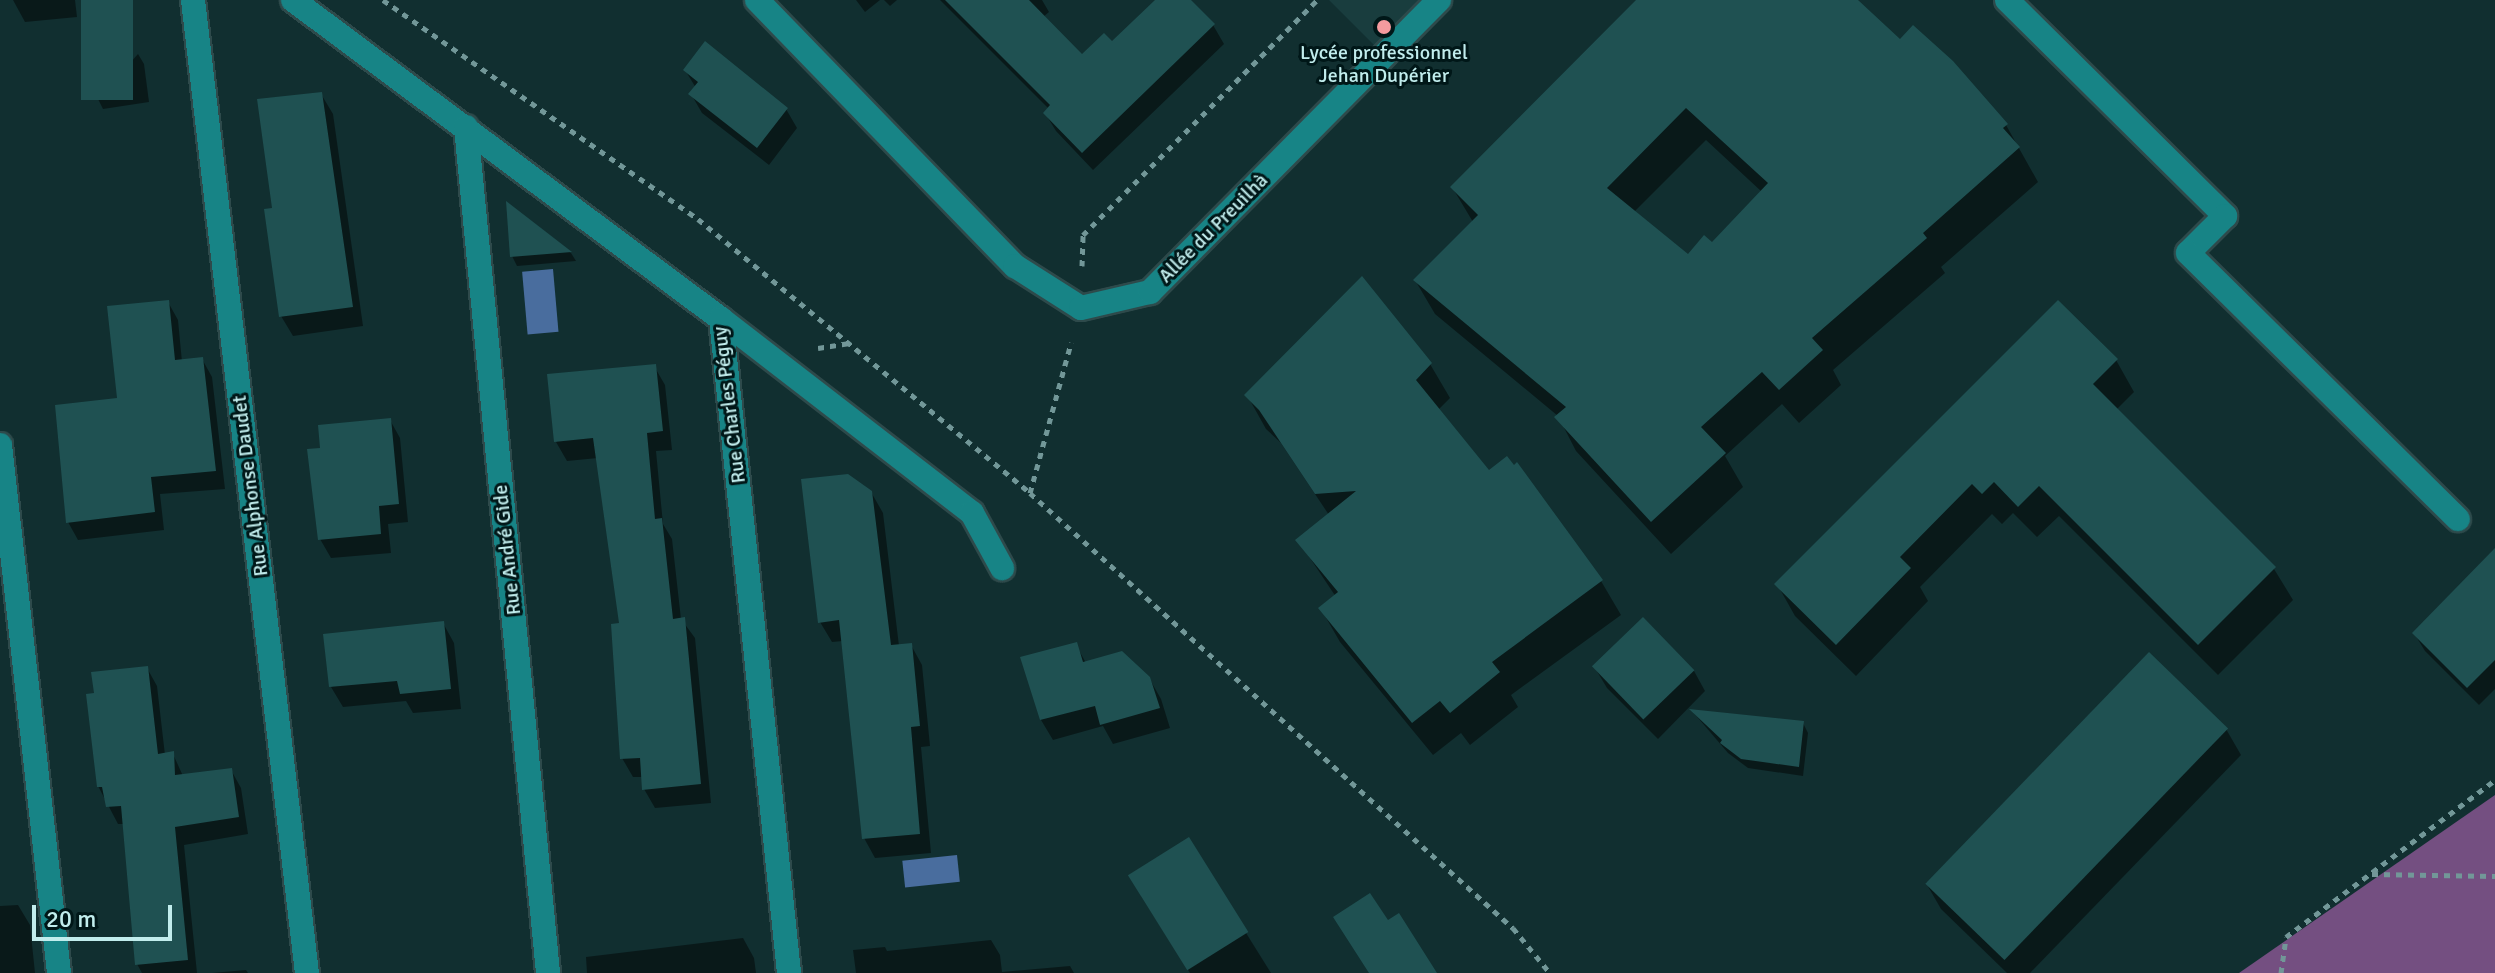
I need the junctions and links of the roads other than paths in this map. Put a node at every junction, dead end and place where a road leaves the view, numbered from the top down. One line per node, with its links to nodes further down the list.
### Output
1 (193, 0): 12 (street, Rue Alphonse Daudet)
2 (293, 0): 6 (street, Rue Charles Péguy)
3 (757, 0): 4 (street, Allée du Preuilhà)
4 (1439, 0)
5 (2007, 0): 9 (street)
6 (466, 127): 7 (street, Rue Charles Péguy); 13 (street, Rue André Gide)
7 (721, 319): 10 (street); 14 (street, Rue Charles Péguy)
8 (0, 445): 11 (street)
9 (2458, 519)
10 (1002, 568)
11 (59, 973)
12 (307, 973)
13 (548, 973)
14 (789, 973)

